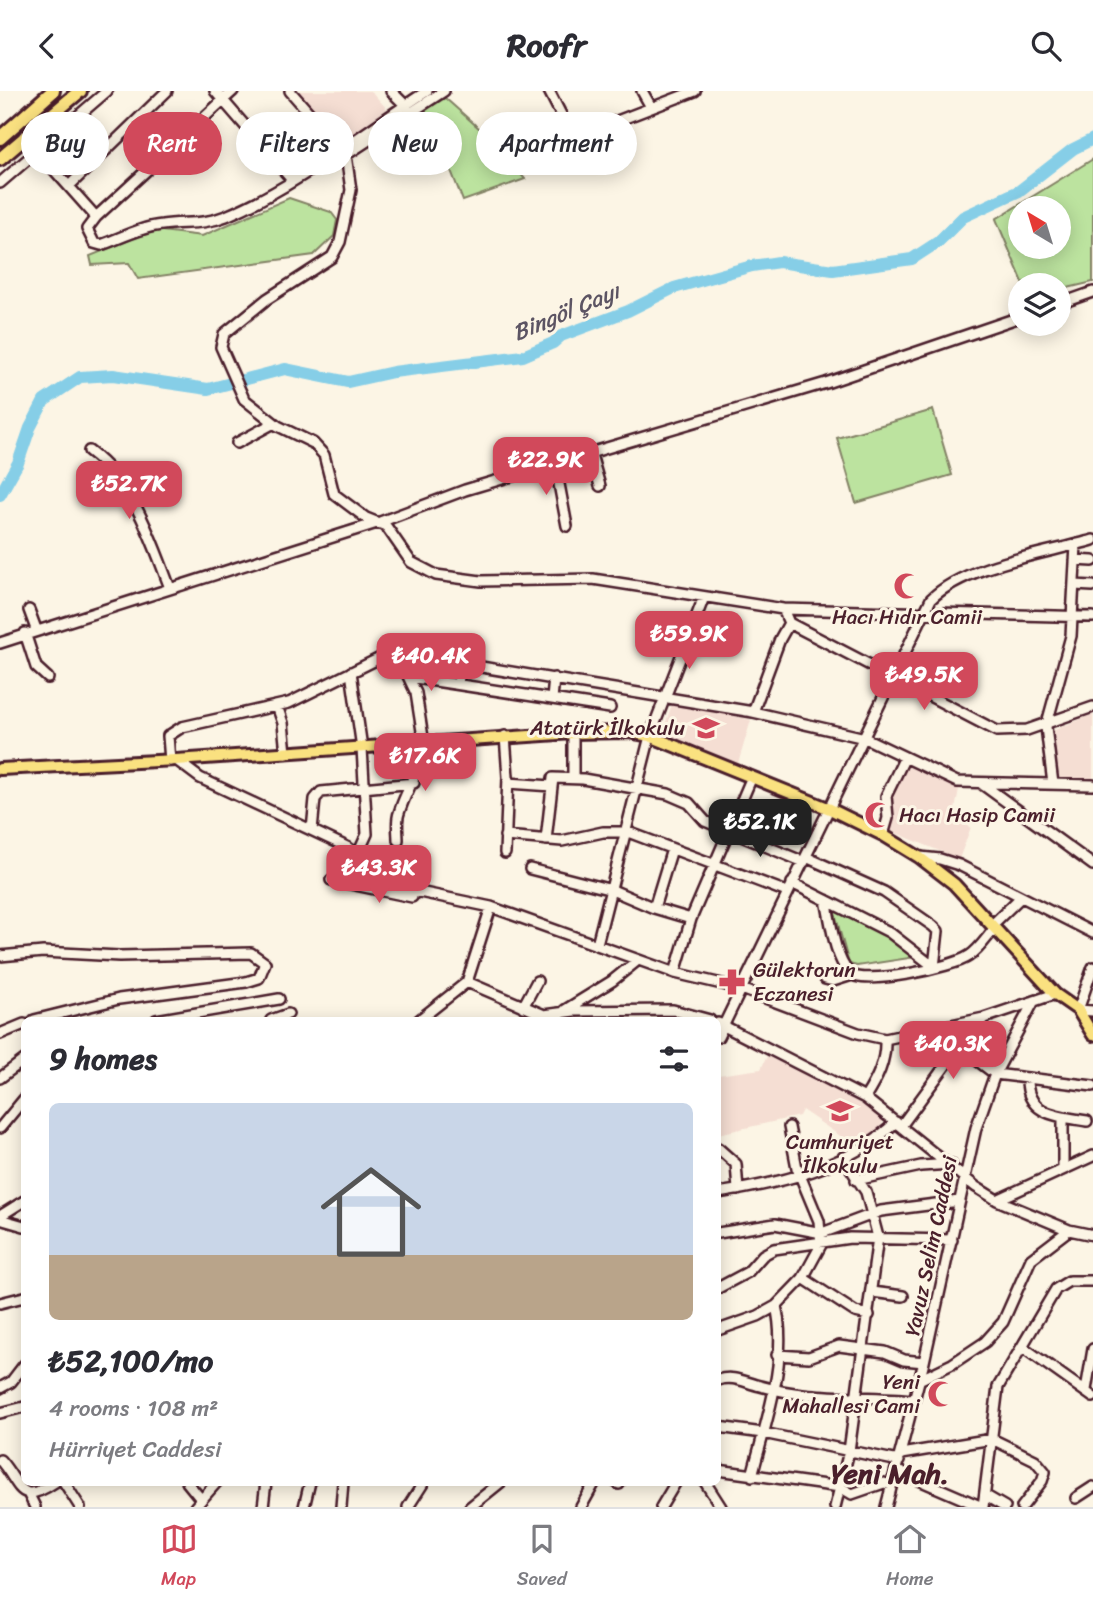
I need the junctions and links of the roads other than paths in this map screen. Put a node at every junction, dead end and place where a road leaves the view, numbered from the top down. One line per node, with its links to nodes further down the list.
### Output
1 (53, 91): 21 (highway)
2 (80, 91): 18 (highway)
3 (107, 91): 19 (street)
4 (167, 91): 32 (street)
5 (215, 91): 14 (street)
6 (233, 91): 14 (street)
7 (290, 91): 20 (street)
8 (391, 91): 15 (street)
9 (427, 91): 15 (street)
10 (444, 91): 17 (street)
11 (549, 91): 16 (street)
12 (642, 91): 16 (street)
13 (695, 91): 16 (street)
14 (224, 99): 30 (street); 33 (street)
15 (405, 106): 17 (street); 23 (street)
16 (651, 107)
17 (414, 111): 24 (street)
18 (54, 112)
19 (83, 112)
20 (309, 112)
21 (0, 138)
22 (21, 139): 25 (highway)
23 (354, 143)
24 (354, 145)
25 (0, 159)
26 (21, 166): 31 (street)
27 (59, 175): 32 (street)
28 (301, 175): 30 (street)
29 (351, 175): 37 (street)
30 (292, 180): 33 (street)
31 (0, 184)
32 (69, 186): 33 (street)
33 (96, 217)
34 (1093, 292): 35 (street)
35 (1071, 300)
36 (1008, 321): 40 (street)
37 (274, 423): 38 (street); 43 (street)
38 (237, 443)
39 (89, 451): 51 (street)
40 (590, 451): 41 (street); 42 (street)
41 (555, 463): 43 (street); 44 (street)
42 (600, 486)
43 (380, 522): 51 (street); 52 (street)
44 (567, 526)
45 (1093, 540): 46 (street)
46 (1076, 545): 47 (street); 55 (street)
47 (1075, 560): 48 (street); 49 (street)
48 (1093, 561)
49 (1074, 585): 50 (street); 56 (street)
50 (1093, 586)
51 (170, 588): 59 (street)
52 (704, 597): 53 (street); 70 (street)
53 (783, 609): 55 (street); 58 (street)
54 (29, 610): 59 (street)
55 (925, 613): 56 (street); 68 (street)
56 (1073, 617): 57 (street); 76 (street)
57 (1093, 617)
58 (789, 623): 68 (street); 75 (street)
59 (36, 629): 60 (street)
60 (26, 633): 61 (street); 66 (street)
61 (0, 643)
62 (397, 653): 63 (street); 64 (street); 65 (street)
63 (461, 662): 67 (street); 69 (street)
64 (351, 672): 72 (street); 82 (street)
65 (409, 677): 69 (street); 81 (street)
66 (47, 678)
67 (554, 678): 70 (street); 71 (street)
68 (893, 679): 76 (street); 80 (street)
69 (458, 684): 71 (street)
70 (663, 697): 75 (street); 79 (street)
71 (552, 699): 74 (street)
72 (277, 706): 83 (street); 85 (street)
73 (1093, 707): 76 (street)
74 (610, 708)
75 (753, 712): 80 (street)
76 (1049, 722): 92 (street)
77 (573, 733): 78 (main road); 79 (main road); 87 (street)
78 (505, 736): 81 (main road); 90 (street)
79 (650, 736): 88 (main road); 95 (street)
80 (865, 738): 84 (street); 97 (street)
81 (421, 744): 82 (main road); 89 (street)
82 (362, 748): 83 (main road); 96 (street)
83 (286, 753): 85 (main road)
84 (905, 757): 91 (street); 101 (street)
85 (173, 760): 86 (main road); 99 (street)
86 (0, 769)
87 (573, 778): 94 (street); 95 (street)
88 (751, 779): 97 (main road); 98 (street)
89 (414, 783): 96 (street); 103 (street)
90 (508, 783): 94 (street); 102 (street)
91 (982, 784): 92 (street); 111 (street)
92 (1053, 784): 93 (street)
93 (1093, 785)
94 (552, 786): 104 (street)
95 (636, 787): 98 (street); 100 (street)
96 (363, 788): 99 (street); 107 (street)
97 (830, 809): 101 (main road); 109 (street)
98 (729, 828): 109 (street); 110 (street)
99 (312, 829): 107 (street)
100 (628, 832): 104 (street); 105 (street); 115 (street)
101 (883, 835): 108 (main road)
102 (505, 836): 104 (street); 106 (street)
103 (398, 840)
104 (546, 840)
105 (672, 849): 110 (street); 120 (street)
106 (505, 853)
107 (358, 854): 116 (street)
108 (919, 857): 117 (street); 122 (main road)
109 (805, 860): 114 (street); 127 (street)
110 (713, 864): 114 (street); 121 (street)
111 (1093, 865)
112 (530, 869): 115 (street)
113 (331, 880): 116 (street)
114 (790, 887): 118 (street); 134 (street)
115 (612, 890): 120 (street); 124 (street)
116 (429, 896): 119 (street)
117 (1021, 897): 122 (street); 123 (street)
118 (826, 900): 127 (street); 130 (street)
119 (491, 907): 124 (street); 133 (street)
120 (654, 908): 121 (street)
121 (691, 919): 129 (street)
122 (993, 927): 127 (street); 135 (main road)
123 (1093, 933)
124 (597, 944): 126 (street)
125 (0, 956): 143 (street)
126 (638, 960): 129 (street); 147 (street)
127 (934, 967): 130 (street)
128 (1093, 967): 139 (street)
129 (675, 973): 134 (street)
130 (852, 975): 131 (street)
131 (825, 979)
132 (537, 981): 138 (street)
133 (467, 982): 138 (street); 146 (street)
134 (739, 988): 150 (street); 155 (street)
135 (1055, 993): 137 (street); 139 (main road)
136 (279, 999): 144 (street)
137 (1034, 1001): 149 (street); 158 (street, Yavuz Selim Caddesi)
138 (523, 1007): 147 (street)
139 (1078, 1010): 140 (street); 154 (main road)
140 (1093, 1011)
141 (288, 1014): 145 (street)
142 (594, 1016): 147 (street); 148 (street)
143 (46, 1017)
144 (174, 1017)
145 (280, 1017)
146 (423, 1017)
147 (555, 1017)
148 (699, 1017)
149 (984, 1018): 155 (street); 156 (street)
150 (721, 1022)
151 (21, 1025): 153 (street)
152 (721, 1025): 162 (street)
153 (0, 1034)
154 (1093, 1035)
155 (885, 1039): 162 (street)
156 (959, 1047): 158 (street); 166 (street)
157 (21, 1062): 159 (street)
158 (995, 1074): 160 (street); 175 (street, Yavuz Selim Caddesi)
159 (0, 1078)
160 (1027, 1078): 161 (street); 164 (street)
161 (1093, 1086)
162 (865, 1098): 166 (street)
163 (21, 1103): 168 (street)
164 (1063, 1117): 165 (street); 173 (street)
165 (1087, 1121)
166 (899, 1124): 171 (street); 172 (street)
167 (789, 1127): 174 (street)
168 (0, 1128)
169 (721, 1151): 177 (street)
170 (1093, 1156): 173 (street)
171 (843, 1157): 174 (street); 176 (street)
172 (951, 1164): 175 (street); 176 (street)
173 (1063, 1169): 179 (street)
174 (799, 1175): 177 (street); 189 (street)
175 (964, 1175): 179 (street); 180 (street, Yavuz Selim Caddesi)
176 (856, 1179): 182 (street)
177 (738, 1190): 178 (street)
178 (721, 1193)
179 (997, 1200): 185 (street)
180 (959, 1201): 182 (street); 190 (street, Yavuz Selim Caddesi)
181 (21, 1203): 183 (street)
182 (873, 1214): 188 (street); 189 (street)
183 (1, 1220): 184 (street)
184 (21, 1225)
185 (1069, 1230): 187 (street); 208 (street)
186 (721, 1233): 189 (street)
187 (1093, 1235)
188 (878, 1237): 189 (street); 190 (street); 194 (street)
189 (821, 1238): 191 (street); 193 (street)
190 (952, 1240): 205 (street, Yavuz Selim Caddesi)
191 (803, 1278): 198 (street); 199 (street)
192 (1093, 1280): 201 (street)
193 (721, 1286)
194 (872, 1292): 195 (street); 199 (street)
195 (903, 1296)
196 (21, 1298): 197 (street)
197 (0, 1303)
198 (776, 1306): 200 (street); 204 (street)
199 (869, 1315): 202 (street)
200 (721, 1328)
201 (1024, 1348): 211 (street); 218 (street)
202 (863, 1349): 204 (street); 205 (street); 212 (street)
203 (1093, 1349): 211 (street)
204 (778, 1355): 209 (street)
205 (924, 1362): 208 (street, Yavuz Selim Caddesi)
206 (21, 1369): 210 (street)
207 (721, 1379): 209 (street)
208 (919, 1380): 213 (street, Yavuz Selim Caddesi)
209 (773, 1387): 212 (street); 217 (street)
210 (0, 1388)
211 (1089, 1394)
212 (857, 1395): 213 (street); 219 (street)
213 (914, 1400): 221 (street, Yavuz Selim Caddesi)
214 (21, 1408): 215 (street)
215 (0, 1413)
216 (721, 1427): 217 (street)
217 (763, 1433): 219 (street); 223 (street)
218 (992, 1439): 221 (street); 240 (street); 259 (street)
219 (849, 1451): 221 (street); 237 (street)
220 (0, 1460): 239 (street)
221 (899, 1462): 224 (street, Yavuz Selim Caddesi); 257 (street)
222 (721, 1470): 223 (street)
223 (752, 1476): 237 (street)
224 (891, 1485): 237 (street); 256 (street, Yavuz Selim Caddesi)
225 (49, 1486): 239 (street)
226 (67, 1486): 245 (street)
227 (190, 1486): 241 (street)
228 (213, 1486): 241 (street)
229 (266, 1486): 247 (street)
230 (309, 1486): 248 (street)
231 (343, 1486): 249 (street)
232 (421, 1486): 250 (street)
233 (497, 1486): 243 (street)
234 (592, 1486): 252 (street)
235 (674, 1486): 253 (street)
236 (708, 1486): 254 (street)
237 (840, 1487): 255 (street)
238 (1093, 1487): 242 (street)
239 (29, 1495): 244 (street)
240 (986, 1496): 257 (street); 258 (street)
241 (200, 1498): 246 (street)
242 (1076, 1498)
243 (480, 1504): 251 (street)
244 (34, 1507)
245 (80, 1507)
246 (195, 1507)
247 (263, 1507)
248 (304, 1507)
249 (341, 1507)
250 (408, 1507)
251 (470, 1507)
252 (581, 1507)
253 (661, 1507)
254 (721, 1507)
255 (835, 1507)
256 (886, 1507)
257 (983, 1507)
258 (1005, 1507)
259 (1022, 1507)

